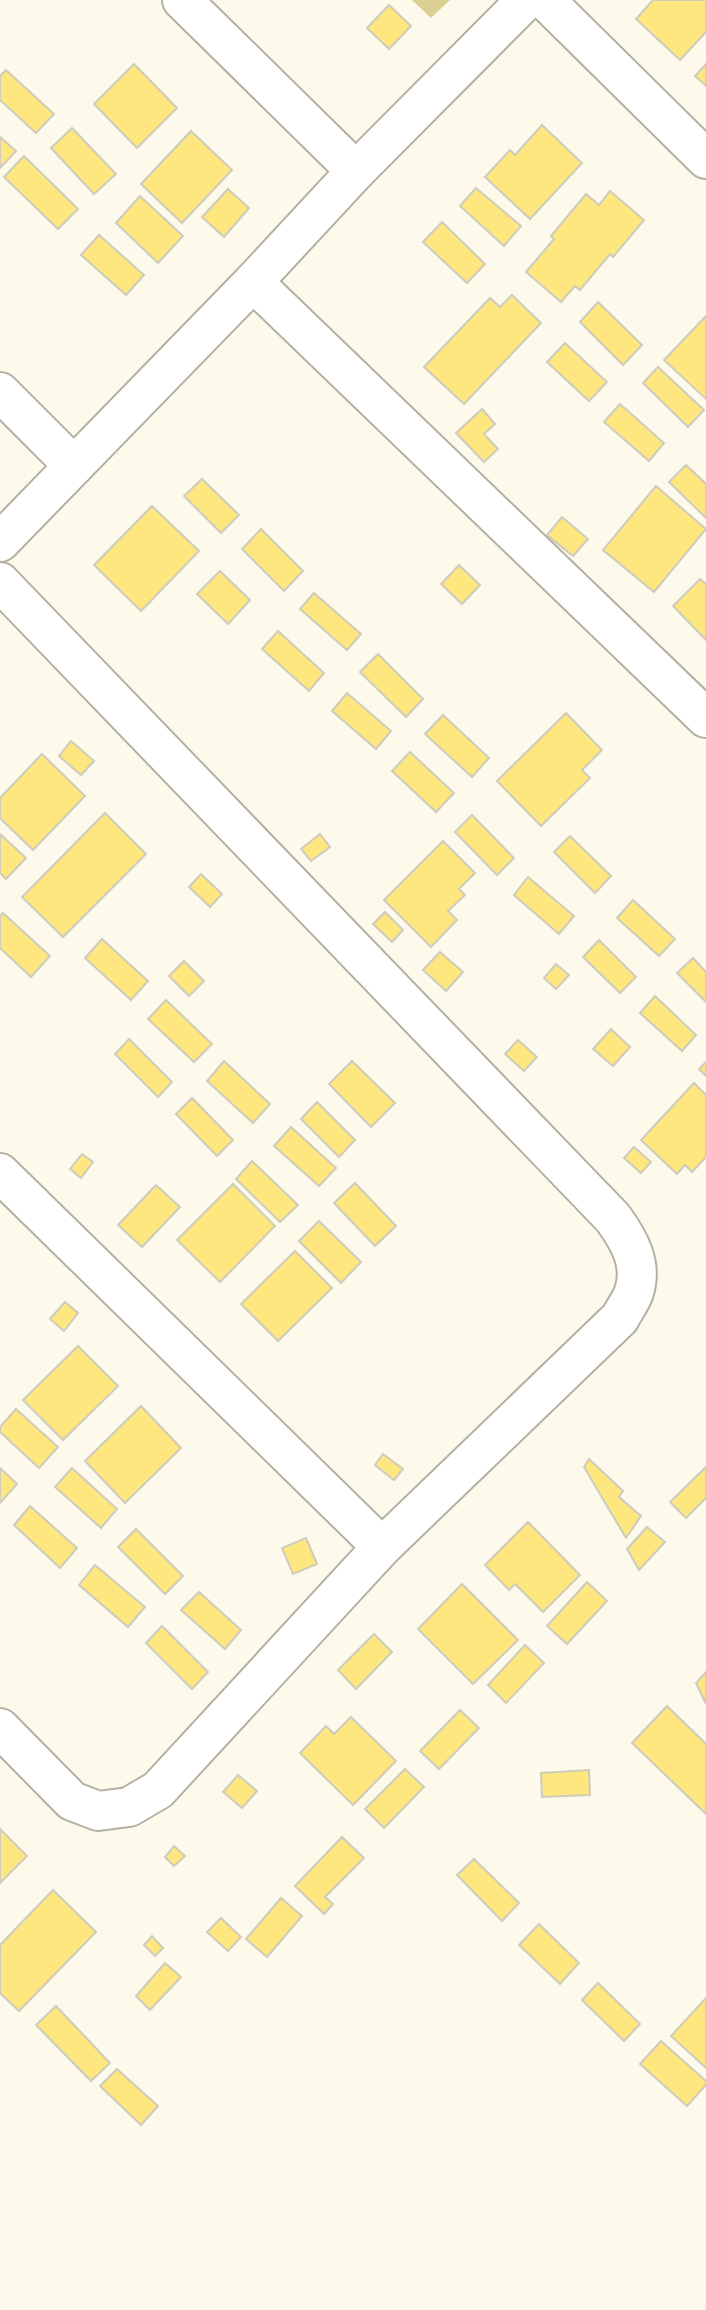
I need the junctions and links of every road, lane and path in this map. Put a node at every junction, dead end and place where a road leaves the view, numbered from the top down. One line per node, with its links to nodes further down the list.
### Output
1 (183, 0): 5 (street)
2 (526, 0): 5 (street)
3 (545, 0): 4 (street)
4 (706, 159)
5 (356, 171): 6 (street)
6 (253, 282): 8 (street); 11 (street)
7 (0, 392): 8 (street)
8 (75, 466): 9 (street)
9 (0, 542)
10 (0, 582): 13 (street)
11 (706, 718)
12 (0, 1173): 13 (street)
13 (382, 1547): 14 (street)
14 (0, 1728)

